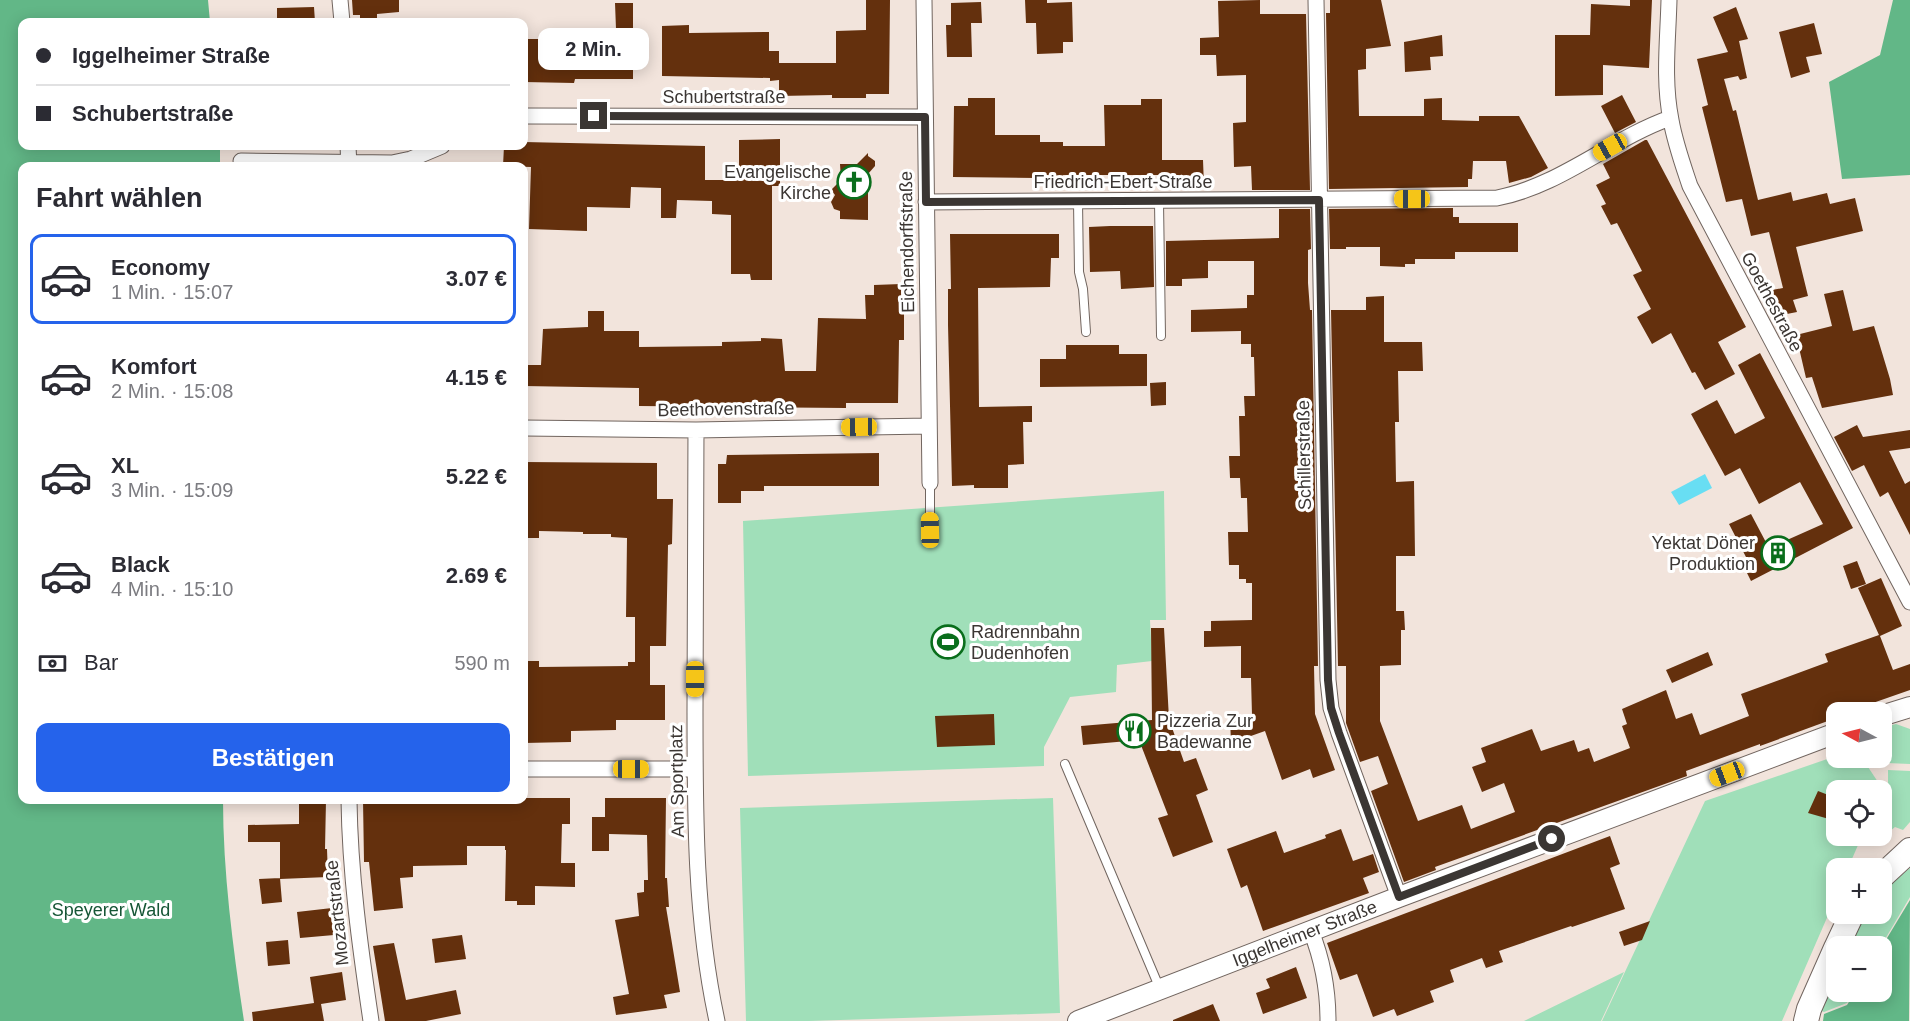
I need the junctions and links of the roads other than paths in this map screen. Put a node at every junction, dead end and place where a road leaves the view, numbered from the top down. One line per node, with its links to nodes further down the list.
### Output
1 (340, 0): 5 (street)
2 (924, 0): 7 (street, Eichendorffstraße)
3 (1316, 0): 13 (street, Schillerstraße)
4 (1669, 0): 8 (street, Goethestraße)
5 (342, 18)
6 (528, 116): 7 (street, Schubertstraße)
7 (925, 117): 15 (street, Eichendorffstraße)
8 (1670, 118): 13 (street, Friedrich-Ebert-Straße); 24 (street, Goethestraße)
9 (432, 150): 12 (street)
10 (241, 161): 11 (street)
11 (277, 162)
12 (397, 162)
13 (1319, 200): 16 (street, Friedrich-Ebert-Straße); 34 (street, Schillerstraße)
14 (1078, 201): 15 (street, Friedrich-Ebert-Straße); 16 (street, Friedrich-Ebert-Straße); 17 (lane)
15 (926, 202): 19 (street, Eichendorffstraße)
16 (1159, 202): 18 (lane)
17 (1086, 332)
18 (1161, 336)
19 (929, 426): 21 (street, Beethovenstraße); 22 (street, Eichendorffstraße)
20 (528, 428): 21 (street, Beethovenstraße)
21 (696, 430): 30 (street, Am Sportplatz)
22 (930, 483): 23 (lane)
23 (930, 530)
24 (1910, 602)
25 (1910, 707): 26 (street)
26 (1892, 713)
27 (1826, 737): 34 (street, Iggelheimer Straße)
28 (1065, 764): 37 (lane)
29 (528, 769): 30 (street)
30 (695, 769): 39 (street, Am Sportplatz)
31 (349, 804): 38 (street, Mozartstraße)
32 (1910, 850): 33 (main road)
33 (1892, 867)
34 (1399, 897): 35 (street, Iggelheimer Straße)
35 (1311, 931): 37 (street, Iggelheimer Straße); 41 (street)
36 (1826, 970): 42 (main road)
37 (1160, 990): 40 (street, Iggelheimer Straße)
38 (371, 1021)
39 (717, 1021)
40 (1078, 1021)
41 (1328, 1021)
42 (1806, 1021)

